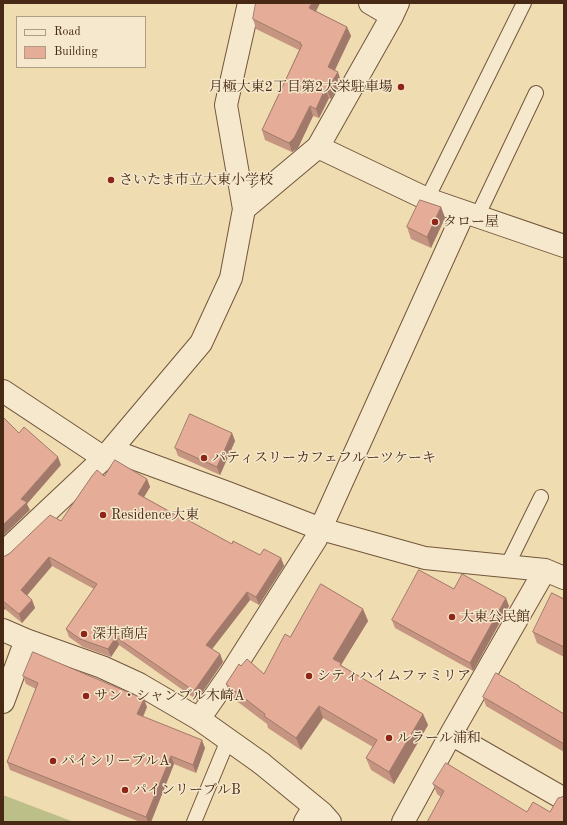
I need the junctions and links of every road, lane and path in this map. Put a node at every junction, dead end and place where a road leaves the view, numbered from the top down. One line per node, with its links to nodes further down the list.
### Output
1 (249, 3): 8 (street)
2 (370, 3): 4 (street)
3 (524, 3): 7 (lane)
4 (395, 10): 6 (street)
5 (536, 94): 9 (lane)
6 (318, 147): 7 (street); 8 (street)
7 (427, 199): 9 (street)
8 (244, 209): 12 (street)
9 (471, 214): 10 (street); 14 (street)
10 (564, 246)
11 (3, 391): 12 (street)
12 (107, 454): 14 (street); 15 (street)
13 (541, 497): 16 (lane)
14 (321, 529): 16 (street); 21 (street)
15 (3, 553)
16 (507, 566): 17 (street)
17 (554, 574): 22 (street)
18 (3, 630): 19 (street)
19 (26, 640): 20 (street); 21 (street)
20 (3, 702)
21 (199, 719): 23 (street)
22 (451, 734): 24 (street); 28 (street)
23 (228, 740): 25 (street); 26 (lane)
24 (559, 796)
25 (310, 814): 27 (street)
26 (194, 822)
27 (330, 822)
28 (404, 822)

